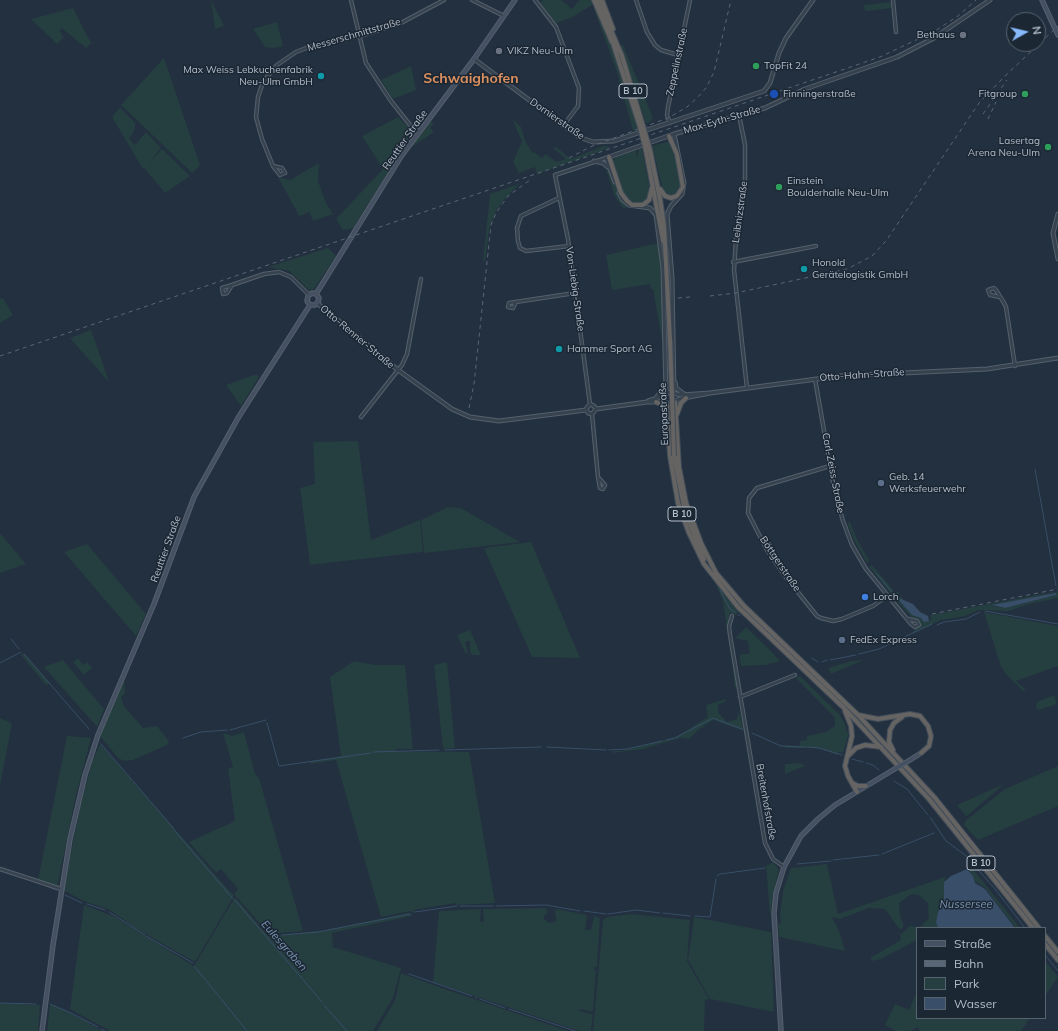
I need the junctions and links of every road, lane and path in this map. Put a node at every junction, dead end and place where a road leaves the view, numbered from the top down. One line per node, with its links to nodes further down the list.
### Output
1 (351, 0): 19 (street)
2 (444, 0): 19 (street, Messerschmittstraße)
3 (472, 0): 15 (street)
4 (515, 0): 15 (main road, Reuttier Straße)
5 (535, 0): 26 (street)
6 (594, 0): 20 (highway)
7 (598, 0): 16 (highway, Europastraße / B 10)
8 (602, 0): 22 (highway)
9 (636, 0): 21 (street)
10 (690, 0): 21 (street, Zeppelinstraße)
11 (813, 0): 25 (street, Dornierstraße)
12 (893, 0): 17 (street)
13 (990, 0): 24 (street, Max-Eyth-Straße)
14 (1042, 0): 18 (main road)
15 (504, 16): 23 (main road, Reuttier Straße)
16 (607, 22): 20 (highway, Europastraße / B 10); 22 (highway, Europastraße / B 10)
17 (896, 32)
18 (1058, 35)
19 (360, 36): 28 (street); 33 (street, Messerschmittstraße)
20 (615, 48): 27 (highway, Europastraße / B 10)
21 (678, 55): 25 (street, Zeppelinstraße)
22 (622, 56): 27 (highway, Europastraße / B 10)
23 (474, 59): 26 (street, Dornierstraße); 28 (main road, Reuttier Straße)
24 (739, 115): 29 (street, Max-Eyth-Straße); 47 (street, Leibnizstraße)
25 (670, 123): 26 (street, Dornierstraße)
26 (563, 126)
27 (641, 127): 30 (highway, Europastraße / B 10, bridge)
28 (418, 131): 52 (main road, Reuttier Straße)
29 (672, 135): 31 (street, Max-Eyth-Straße); 37 (highway); 43 (street, Europastraße)
30 (648, 150): 36 (highway, Europastraße / B 10); 37 (highway, Europastraße / B 10)
31 (607, 157): 32 (street, Max-Eyth-Straße); 34 (street); 36 (highway)
32 (594, 162): 34 (street); 35 (street, Max-Eyth-Straße)
33 (273, 166): 33 (street, Messerschmittstraße)
34 (610, 168): 42 (street, Europastraße)
35 (556, 175): 38 (street, Von-Liebig-Straße)
36 (653, 183): 39 (highway, Europastraße / B 10)
37 (658, 186): 40 (highway, Europastraße / B 10)
38 (559, 198): 44 (street, Von-Liebig-Straße); 44 (street)
39 (657, 207): 42 (highway); 48 (highway, Europastraße / B 10)
40 (662, 210): 43 (highway, B 10); 48 (highway, Europastraße / B 10)
41 (1058, 214): 46 (street)
42 (659, 230): 61 (street, Europastraße)
43 (667, 230): 62 (street, Europastraße / B 10)
44 (569, 246): 51 (street, Von-Liebig-Straße)
45 (816, 246): 47 (street)
46 (1058, 259)
47 (734, 262): 64 (street, Leibnizstraße)
48 (667, 274): 80 (highway, Europastraße / B 10, bridge)
49 (421, 279): 60 (street)
50 (232, 285): 53 (street)
51 (575, 293): 55 (street); 71 (street, Von-Liebig-Straße)
52 (316, 294): 53 (main road); 56 (main road)
53 (308, 295): 57 (main road)
54 (1000, 297): 54 (street); 59 (street)
55 (516, 302)
56 (317, 303): 57 (main road); 60 (street, Otto-Renner-Straße)
57 (310, 304): 98 (main road, Reuttier Straße)
58 (1058, 358): 59 (street, Otto-Hahn-Straße)
59 (1015, 366): 63 (street, Otto-Hahn-Straße)
60 (398, 370): 73 (street, Otto-Renner-Straße); 75 (street, Otto-Renner-Straße)
61 (667, 378): 65 (street, Europastraße); 68 (street)
62 (675, 378): 66 (street, Europastraße / B 10); 67 (street)
63 (815, 379): 64 (street, Otto-Hahn-Straße); 78 (street, Carl-Zeiss-Straße)
64 (747, 388): 67 (street, Otto-Hahn-Straße)
65 (665, 394): 66 (street); 68 (street); 70 (street)
66 (675, 394): 67 (street, Otto-Hahn-Straße); 69 (street)
67 (686, 396): 69 (street, Otto-Hahn-Straße); 76 (highway)
68 (655, 401): 70 (street); 72 (street); 77 (highway, B 10)
69 (676, 402): 70 (street); 76 (highway)
70 (666, 403): 77 (highway, B 10)
71 (590, 404): 72 (street); 73 (street)
72 (596, 409): 74 (street)
73 (586, 410): 74 (street)
74 (592, 414): 79 (street)
75 (362, 417)
76 (676, 418): 80 (highway)
77 (668, 420): 80 (highway, B 10)
78 (830, 466): 81 (street, Carl-Zeiss-Straße); 81 (street, Böttgerstraße)
79 (598, 477)
80 (714, 574): 86 (highway, B 10); 88 (highway, B 10)
81 (887, 596): 83 (street, Carl-Zeiss-Straße)
82 (732, 616): 85 (street, Breitenhofstraße)
83 (908, 619)
84 (795, 675): 85 (street)
85 (740, 696): 96 (street, Breitenhofstraße)
86 (843, 707): 89 (highway, B 10); 92 (highway)
87 (905, 714): 88 (highway); 90 (highway); 91 (highway)
88 (858, 715): 91 (highway, B 10)
89 (882, 748): 92 (highway); 99 (highway, B 10)
90 (921, 753): 94 (main road, bridge)
91 (897, 756): 100 (highway, B 10)
92 (846, 758): 93 (highway)
93 (851, 782): 94 (highway); 95 (highway)
94 (866, 786): 95 (main road)
95 (857, 792): 96 (main road)
96 (784, 867): 106 (main road)
97 (0, 869): 98 (street)
98 (61, 889): 105 (main road, Reuttier Straße)
99 (1032, 927)
100 (1038, 927)
101 (1046, 937): 103 (highway)
102 (1046, 945): 104 (highway)
103 (1058, 952)
104 (1058, 960)
105 (42, 1031)
106 (781, 1031)

